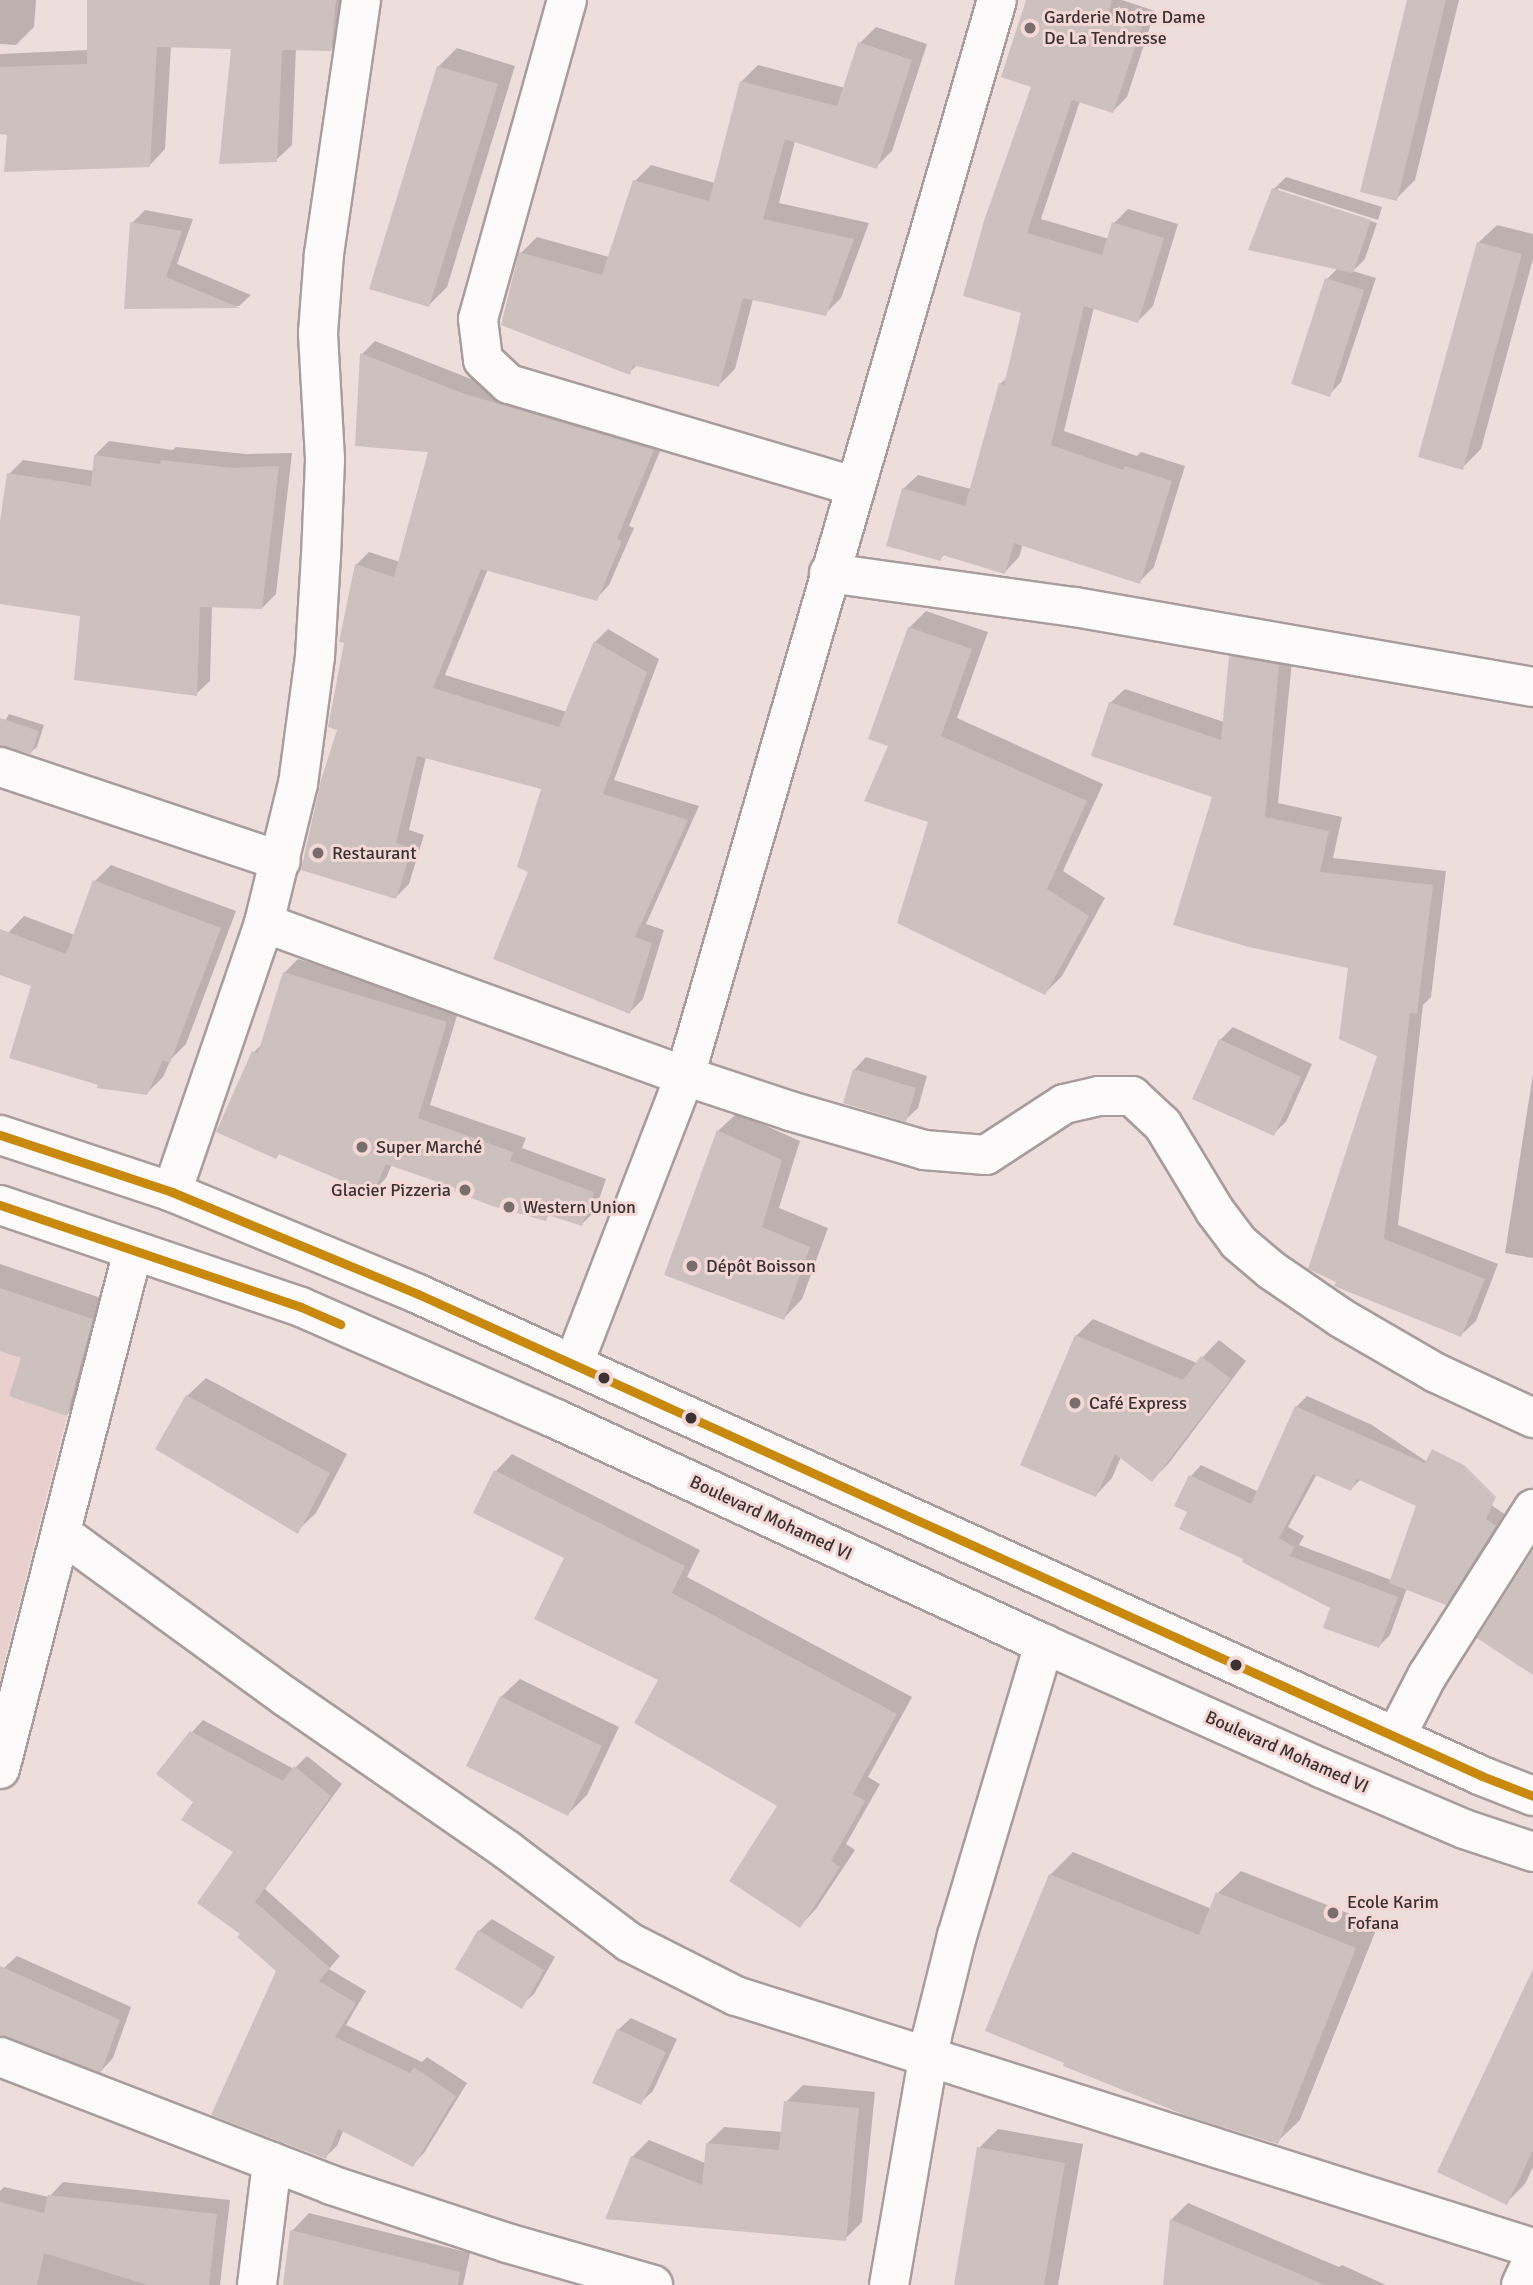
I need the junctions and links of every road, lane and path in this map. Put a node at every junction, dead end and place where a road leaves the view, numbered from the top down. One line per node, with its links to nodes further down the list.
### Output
1 (361, 0): 8 (street)
2 (567, 0): 4 (street)
3 (997, 0): 4 (street)
4 (854, 486): 5 (street)
5 (829, 573): 6 (street); 10 (street)
6 (1533, 687)
7 (0, 767): 8 (street)
8 (281, 861): 9 (street)
9 (264, 923): 10 (street); 12 (street)
10 (685, 1076): 15 (street); 16 (street)
11 (0, 1135): 12 (street)
12 (172, 1192): 15 (street)
13 (0, 1205): 14 (street, Boulevard Mohamed VI)
14 (133, 1251): 18 (street); 19 (street, Boulevard Mohamed VI)
15 (574, 1363): 20 (street)
16 (1533, 1419)
17 (1533, 1509): 20 (street)
18 (61, 1533): 21 (street); 25 (street)
19 (1044, 1644): 23 (street, Boulevard Mohamed VI); 25 (street)
20 (1396, 1736): 22 (street)
21 (0, 1769)
22 (1533, 1796)
23 (1533, 1852)
24 (0, 2057): 26 (street)
25 (929, 2058): 27 (street); 31 (street)
26 (272, 2162): 29 (street); 30 (street)
27 (1533, 2248)
28 (1533, 2259): 32 (street)
29 (257, 2285)
30 (653, 2285)
31 (889, 2285)
32 (1521, 2285)

